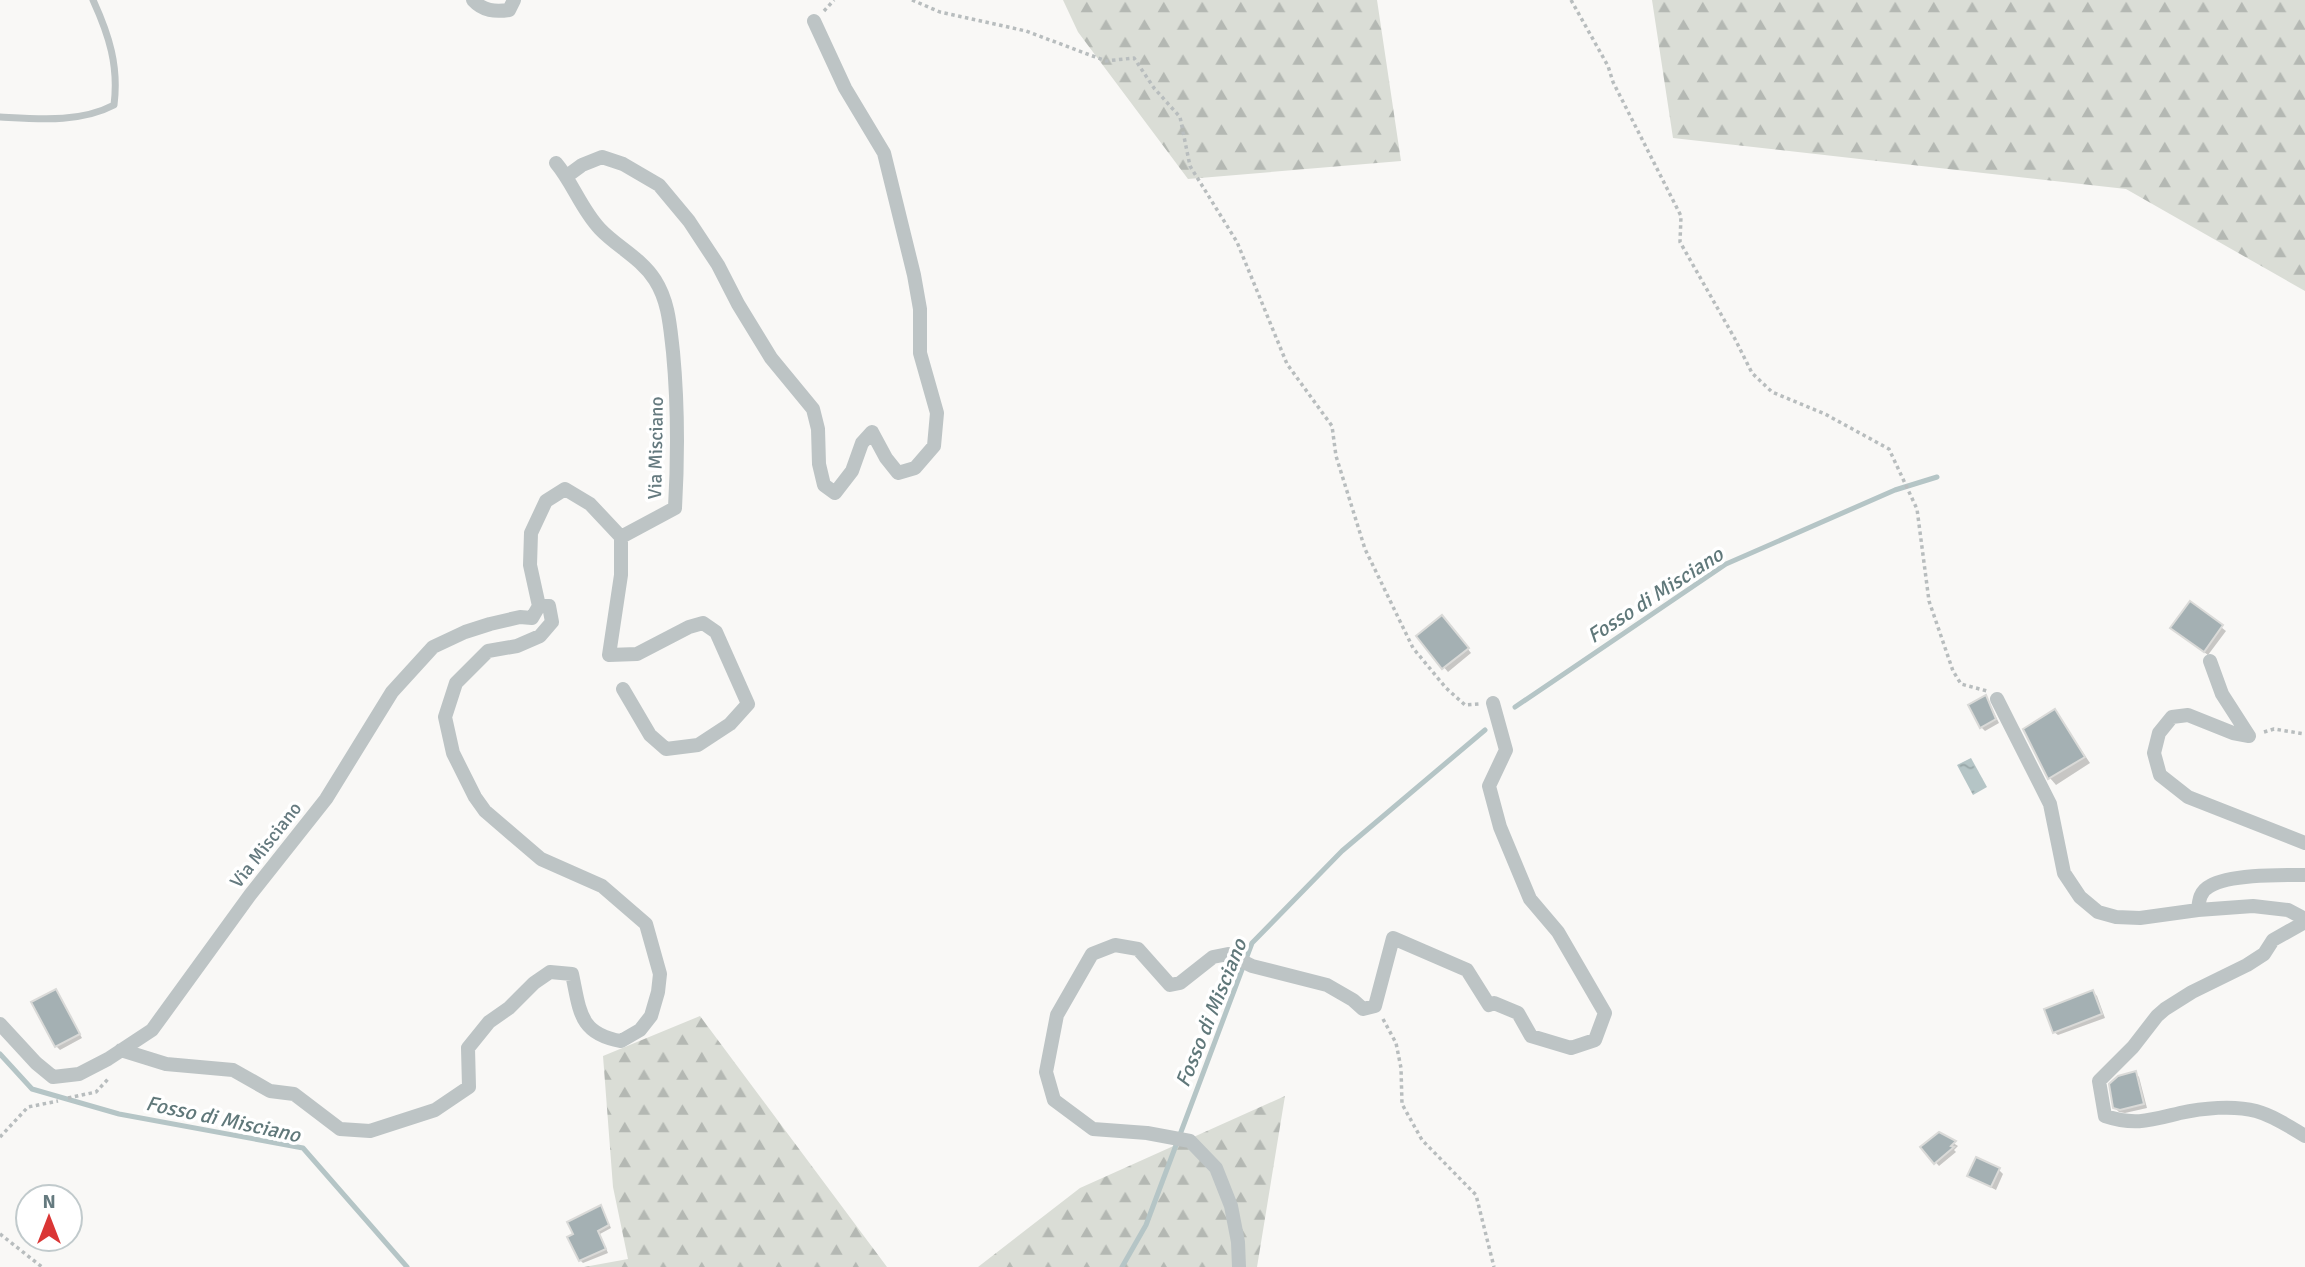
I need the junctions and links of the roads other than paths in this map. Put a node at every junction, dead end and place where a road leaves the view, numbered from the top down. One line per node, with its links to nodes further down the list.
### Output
1 (93, 0): 5 (lane)
2 (473, 0): 3 (street)
3 (513, 0)
4 (814, 21): 7 (street)
5 (0, 117)
6 (555, 163): 7 (street, Via Misciano)
7 (567, 176): 8 (street, Via Misciano)
8 (621, 537): 9 (street); 11 (street)
9 (539, 606): 19 (street, Via Misciano); 19 (street)
10 (2210, 661): 14 (street)
11 (623, 689)
12 (1997, 699): 16 (street)
13 (1493, 703): 21 (street)
14 (2305, 843)
15 (2305, 875): 16 (street)
16 (2198, 910): 17 (street)
17 (2305, 921): 20 (street)
18 (0, 1024): 19 (street, Via Misciano)
19 (121, 1050)
20 (2305, 1136)
21 (1239, 1267)

